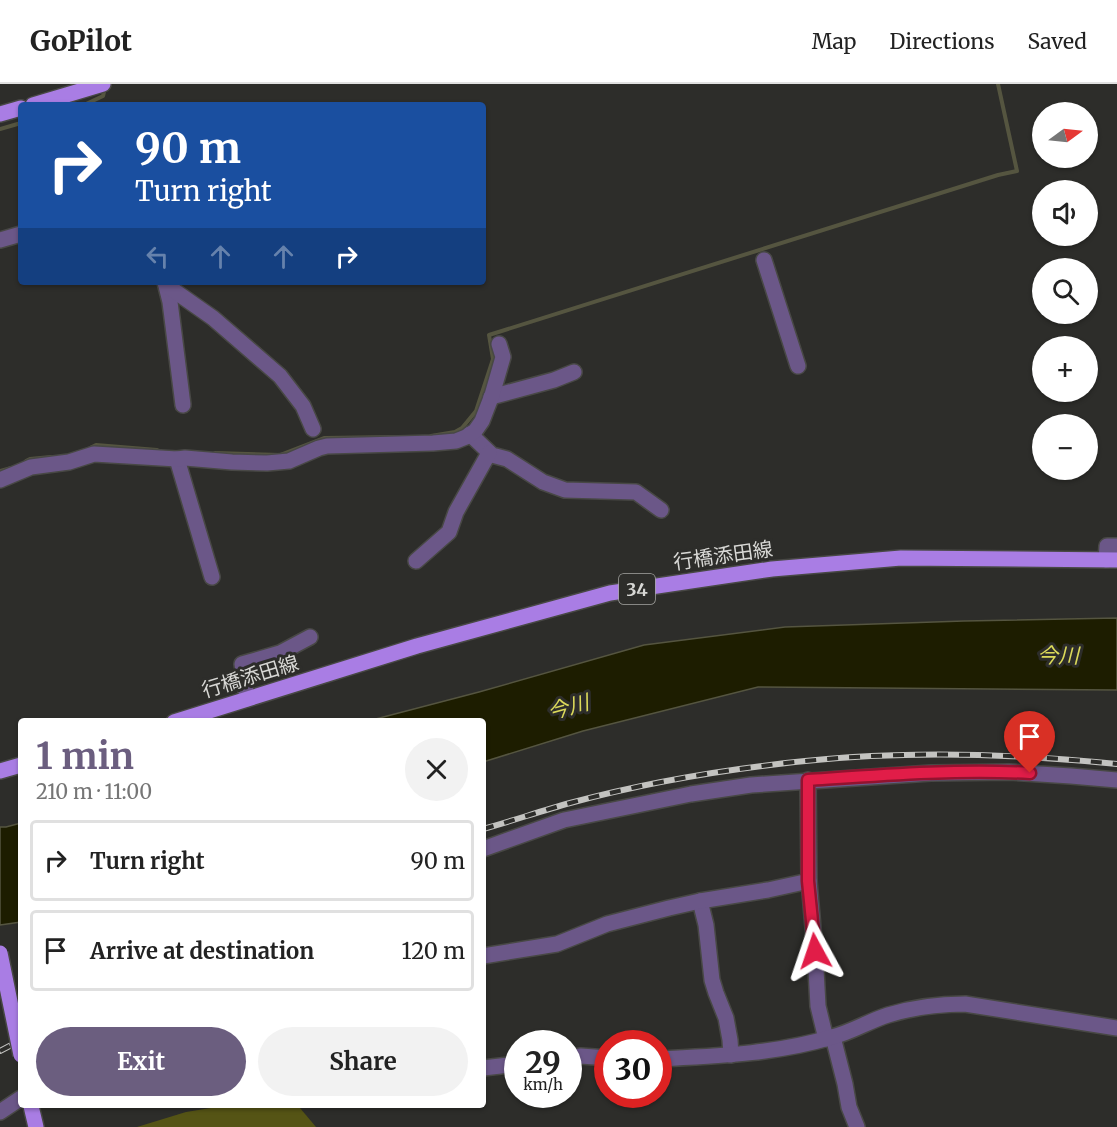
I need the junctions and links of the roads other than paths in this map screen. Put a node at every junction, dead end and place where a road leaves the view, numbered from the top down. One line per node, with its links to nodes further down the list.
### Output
1 (102, 84): 2 (main road)
2 (45, 102)
3 (18, 109): 4 (main road)
4 (0, 114)
5 (18, 235): 6 (street)
6 (0, 240)
7 (764, 260): 11 (street)
8 (166, 285): 14 (street)
9 (167, 285): 15 (street)
10 (499, 344): 13 (street)
11 (798, 366)
12 (574, 372): 13 (street)
13 (491, 397): 16 (street)
14 (183, 405)
15 (313, 429)
16 (470, 434): 17 (street); 18 (street)
17 (489, 453): 20 (street); 23 (street)
18 (177, 459): 19 (street); 24 (street)
19 (0, 480)
20 (661, 510)
21 (1117, 546): 22 (street)
22 (1112, 560): 26 (main road, 行橋添田線 / 34)
23 (416, 561)
24 (212, 577)
25 (310, 637): 26 (street)
26 (247, 699): 27 (main road, 行橋添田線 / 34)
27 (187, 718)
28 (18, 766): 29 (main road)
29 (0, 771)
30 (808, 780): 31 (street); 32 (street); 33 (street)
31 (1117, 780)
32 (486, 848)
33 (808, 881): 34 (street); 38 (street)
34 (700, 901): 36 (street); 40 (street)
35 (0, 953): 39 (main road, bridge)
36 (486, 956)
37 (1117, 1028): 38 (street)
38 (829, 1038): 40 (street); 48 (street)
39 (18, 1041)
40 (731, 1055): 41 (street)
41 (672, 1058)
42 (504, 1066): 43 (street)
43 (486, 1068)
44 (18, 1100): 46 (street)
45 (31, 1108): 47 (main road)
46 (0, 1112)
47 (35, 1126)
48 (857, 1127)

